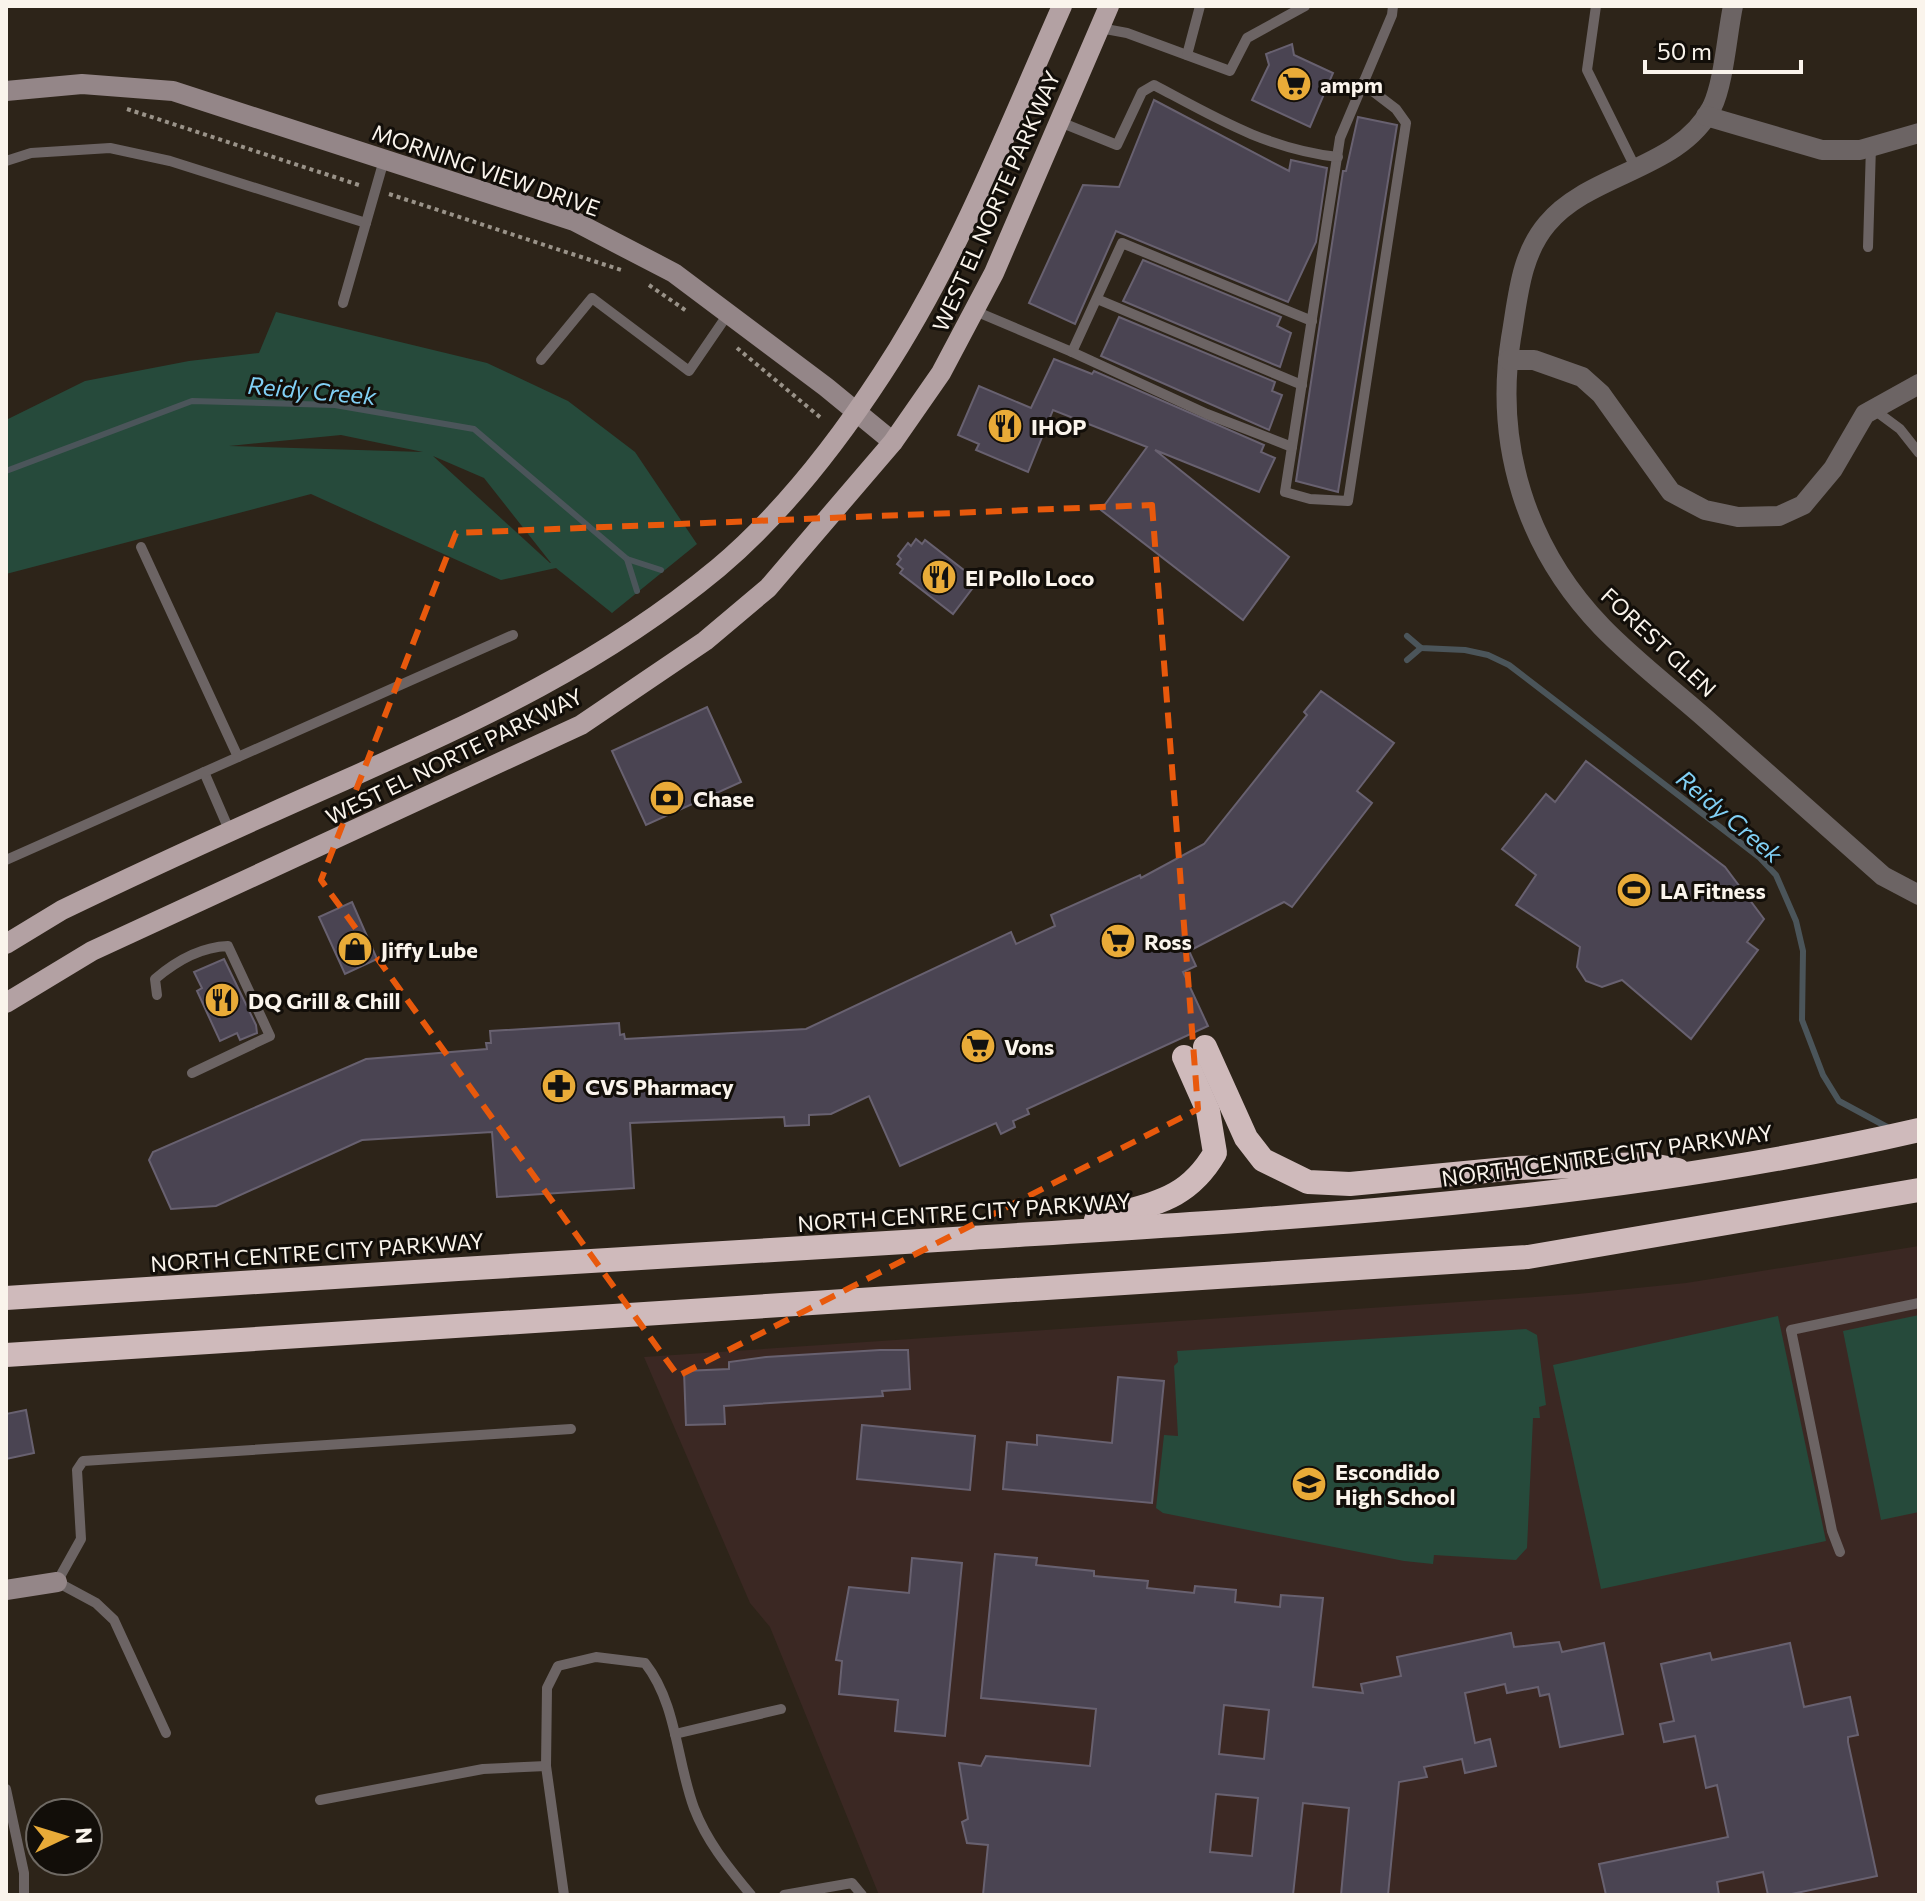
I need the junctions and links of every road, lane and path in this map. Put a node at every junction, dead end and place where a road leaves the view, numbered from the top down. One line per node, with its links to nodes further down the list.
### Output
1 (1062, 6): 37 (main road, WEST EL NORTE PARKWAY)
2 (1109, 6): 8 (main road, WEST EL NORTE PARKWAY)
3 (1200, 6): 9 (lane)
4 (1305, 6): 9 (lane)
5 (1393, 6): 10 (lane)
6 (1596, 6): 20 (lane)
7 (1733, 6): 13 (street, FOREST GLEN)
8 (1100, 28): 9 (lane); 14 (main road, WEST EL NORTE PARKWAY)
9 (1187, 55)
10 (1362, 83): 17 (lane); 40 (lane)
11 (6, 91): 18 (street, MORNING VIEW DRIVE)
12 (122, 107): 21 (path)
13 (1706, 116): 16 (street); 20 (street, FOREST GLEN)
14 (1060, 122): 17 (lane); 28 (main road, WEST EL NORTE PARKWAY)
15 (1919, 133): 16 (street)
16 (1871, 146): 23 (lane)
17 (1338, 157): 29 (lane)
18 (384, 160): 21 (lane); 30 (street, MORNING VIEW DRIVE)
19 (6, 161): 22 (lane)
20 (1635, 167): 33 (street, FOREST GLEN)
21 (375, 190): 22 (lane); 24 (path)
22 (366, 223): 27 (lane)
23 (1868, 247)
24 (633, 274)
25 (645, 282): 30 (path)
26 (1097, 299): 29 (lane); 31 (lane); 35 (lane)
27 (343, 303)
28 (975, 311): 31 (lane); 39 (main road, WEST EL NORTE PARKWAY)
29 (1312, 321): 35 (lane)
30 (722, 322): 32 (lane); 37 (street, MORNING VIEW DRIVE); 38 (path)
31 (1072, 352): 40 (lane)
32 (541, 360)
33 (1508, 360): 36 (street); 48 (street, FOREST GLEN)
34 (1919, 384): 36 (street)
35 (1302, 385): 40 (lane)
36 (1873, 409): 41 (lane)
37 (857, 411): 39 (street, MORNING VIEW DRIVE); 46 (main road, WEST EL NORTE PARKWAY)
38 (821, 418)
39 (893, 442): 51 (main road, WEST EL NORTE PARKWAY)
40 (1292, 447)
41 (1919, 453)
42 (141, 547): 44 (lane)
43 (513, 635): 44 (lane)
44 (238, 757): 45 (lane)
45 (204, 772): 46 (lane); 47 (lane)
46 (230, 832): 49 (main road, WEST EL NORTE PARKWAY)
47 (6, 860)
48 (1919, 895)
49 (6, 944)
50 (157, 995): 52 (lane)
51 (6, 1003)
52 (192, 1073)
53 (1919, 1130): 54 (highway, NORTH CENTRE CITY PARKWAY)
54 (1696, 1174): 56 (highway, NORTH CENTRE CITY PARKWAY); 56 (highway)
55 (1919, 1190): 59 (highway)
56 (1056, 1233): 57 (highway, NORTH CENTRE CITY PARKWAY)
57 (6, 1298)
58 (1919, 1303): 61 (lane)
59 (6, 1355)
60 (571, 1429): 62 (lane)
61 (1840, 1552)
62 (57, 1582): 63 (street); 65 (lane)
63 (6, 1590)
64 (781, 1709): 66 (lane)
65 (166, 1733)
66 (675, 1734): 67 (lane); 72 (lane)
67 (546, 1766): 69 (lane); 71 (lane)
68 (6, 1789): 70 (lane)
69 (320, 1800)
70 (24, 1895)
71 (564, 1895)
72 (751, 1895)
73 (784, 1895): 74 (lane)
74 (862, 1895)

